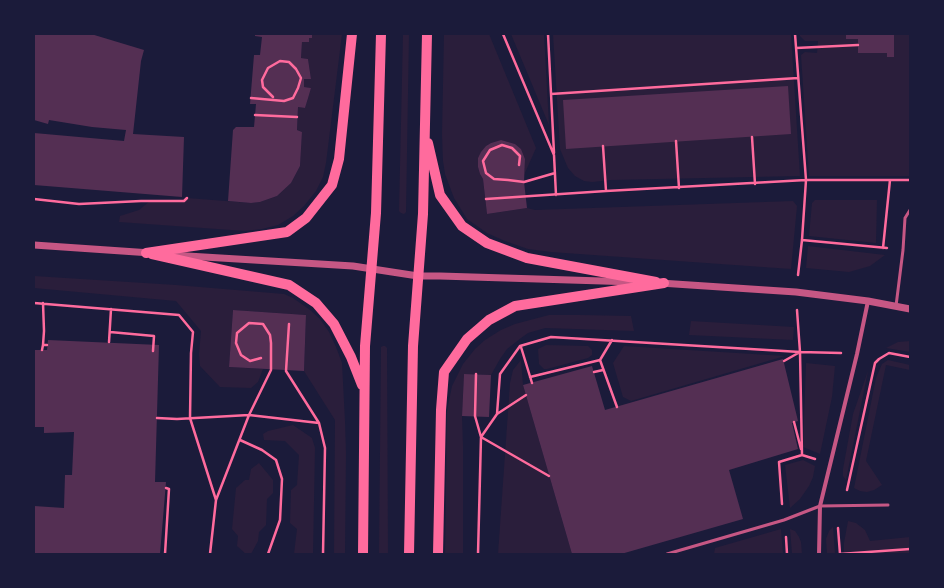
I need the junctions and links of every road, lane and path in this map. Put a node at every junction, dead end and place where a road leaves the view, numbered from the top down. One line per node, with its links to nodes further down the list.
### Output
1 (352, 34): 36 (main road)
2 (381, 34): 37 (main road)
3 (427, 34): 15 (main road)
4 (503, 34): 19 (path)
5 (548, 34): 10 (path)
6 (795, 34): 8 (path)
7 (858, 45): 8 (path)
8 (796, 48): 9 (path)
9 (798, 78): 10 (path); 22 (path)
10 (551, 94): 19 (path)
11 (273, 97): 12 (path)
12 (251, 98)
13 (255, 115): 14 (path)
14 (298, 117)
15 (425, 127): 38 (main road); 39 (main road)
16 (752, 137): 25 (path)
17 (676, 141): 26 (path)
18 (603, 146): 27 (path)
19 (554, 155): 21 (path)
20 (519, 165): 21 (path)
21 (555, 173): 28 (path)
22 (806, 180): 23 (path); 25 (path); 34 (path)
23 (890, 180): 24 (path); 34 (path)
24 (910, 180)
25 (755, 184): 26 (path)
26 (679, 188): 27 (path)
27 (606, 191): 28 (path)
28 (556, 195): 31 (path)
29 (187, 198): 30 (path)
30 (34, 199)
31 (486, 199)
32 (910, 210): 35 (lane)
33 (34, 245): 36 (street)
34 (883, 248): 35 (path)
35 (903, 250): 43 (lane)
36 (146, 253): 37 (street); 65 (main road)
37 (371, 269): 38 (street); 65 (main road)
38 (418, 276): 39 (street); 91 (main road)
39 (664, 283): 40 (street); 92 (main road)
40 (868, 301): 43 (street); 77 (street)
41 (34, 303): 42 (path)
42 (43, 303): 44 (path); 50 (path)
43 (896, 306): 45 (street)
44 (111, 309): 47 (path); 71 (path)
45 (910, 309)
46 (288, 324): 73 (path)
47 (110, 332): 49 (path); 54 (path)
48 (612, 340): 52 (path); 55 (path); 58 (path)
49 (109, 342)
50 (43, 345): 51 (path); 53 (path)
51 (48, 345)
52 (520, 346): 63 (path); 68 (path)
53 (42, 350)
54 (153, 351)
55 (800, 352): 59 (path); 76 (path)
56 (910, 357): 81 (path)
57 (261, 358): 69 (path)
58 (600, 360): 60 (path); 63 (path)
59 (784, 361)
60 (603, 370): 61 (path); 67 (path)
61 (594, 372)
62 (476, 374): 74 (path)
63 (530, 377): 64 (path)
64 (532, 383)
65 (364, 390): 90 (main road)
66 (526, 395): 68 (path)
67 (617, 407)
68 (497, 414): 74 (path)
69 (249, 415): 71 (path); 73 (path); 75 (path)
70 (157, 418): 71 (path)
71 (190, 418): 80 (path)
72 (794, 422): 76 (path)
73 (319, 423): 89 (path)
74 (481, 437): 78 (path); 93 (path)
75 (240, 440): 80 (path); 88 (path)
76 (802, 455): 77 (path); 84 (path)
77 (830, 464): 83 (street)
78 (549, 476)
79 (166, 488): 86 (path)
80 (216, 500): 87 (path)
81 (843, 505): 82 (lane); 83 (lane); 97 (path)
82 (888, 505)
83 (820, 506): 84 (lane); 96 (street)
84 (784, 520): 94 (lane); 95 (path)
85 (910, 549): 97 (path)
86 (165, 554)
87 (210, 554)
88 (268, 554)
89 (323, 554)
90 (363, 554)
91 (409, 554)
92 (438, 554)
93 (478, 554)
94 (667, 554)
95 (787, 554)
96 (819, 554)
97 (840, 554)

